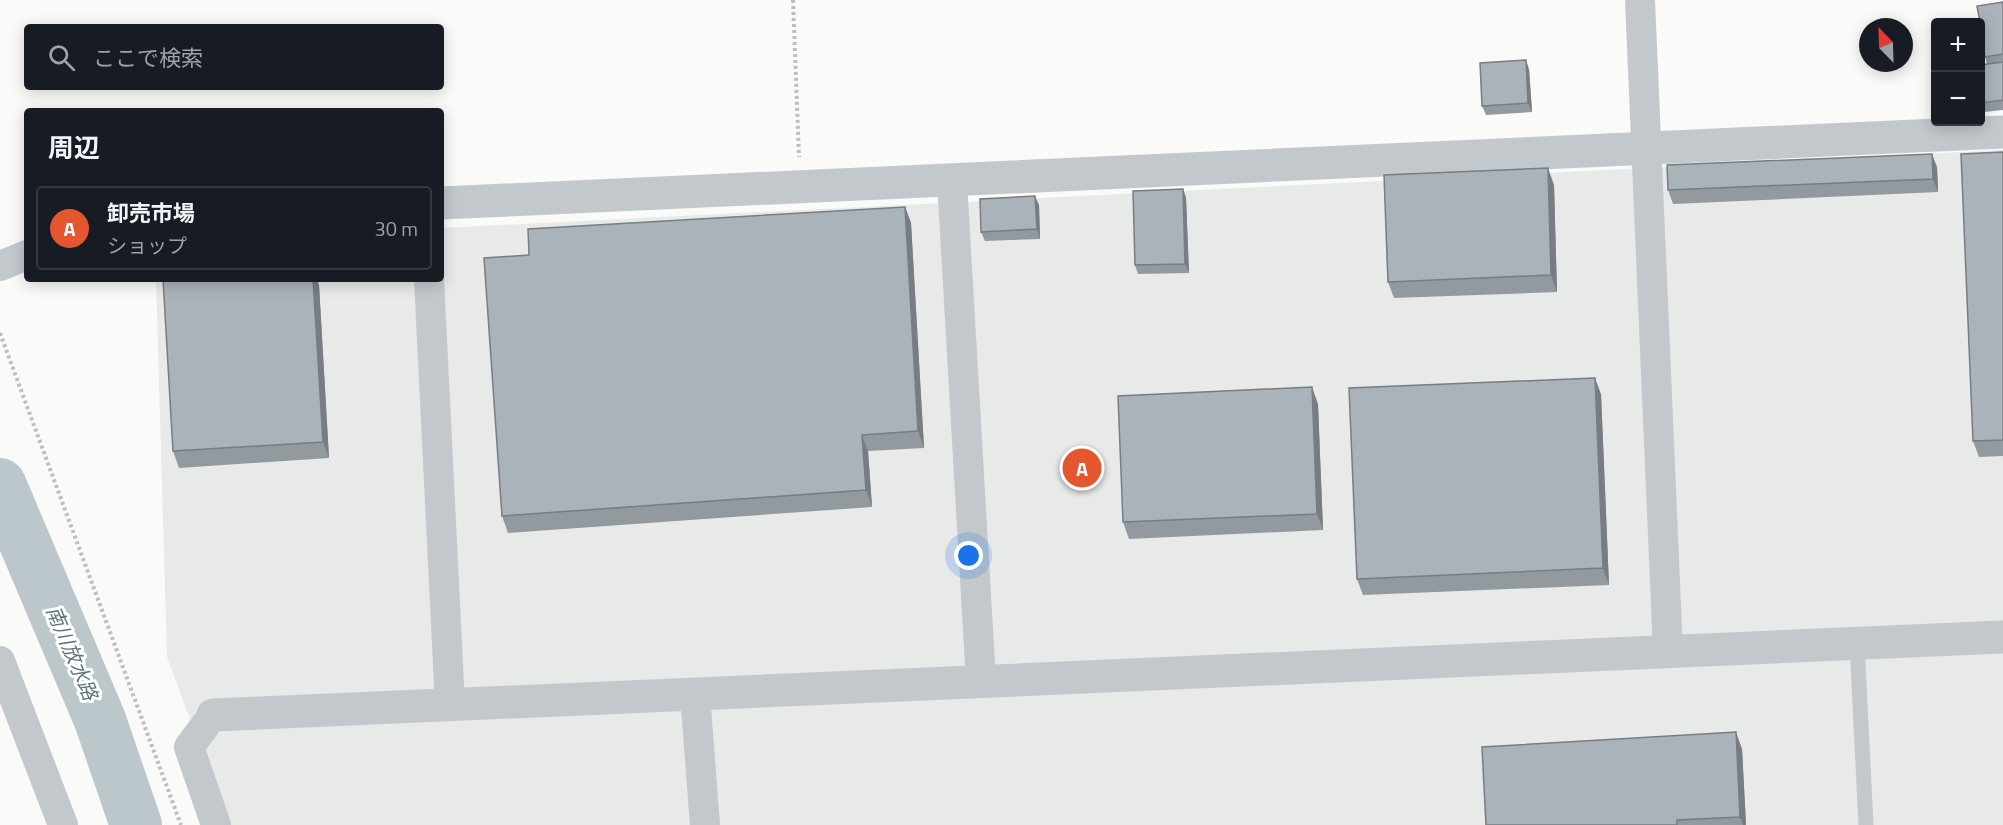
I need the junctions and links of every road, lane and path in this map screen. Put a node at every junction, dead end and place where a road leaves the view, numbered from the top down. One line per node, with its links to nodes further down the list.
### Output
1 (793, 0): 6 (path)
2 (1640, 0): 4 (street)
3 (2003, 132): 4 (street)
4 (1647, 148): 5 (street); 14 (street)
5 (952, 181): 6 (street); 16 (street)
6 (800, 188): 7 (street)
7 (444, 203)
8 (24, 256): 9 (street)
9 (0, 266)
10 (429, 282): 18 (street)
11 (0, 333): 21 (path)
12 (2003, 637): 13 (street)
13 (1857, 644): 14 (street); 24 (lane)
14 (1668, 652): 16 (street)
15 (0, 662): 20 (street)
16 (981, 682): 17 (street)
17 (695, 694): 18 (street); 23 (street)
18 (450, 705): 19 (street)
19 (213, 715): 22 (street)
20 (63, 825)
21 (182, 825)
22 (216, 825)
23 (705, 825)
24 (1866, 825)

